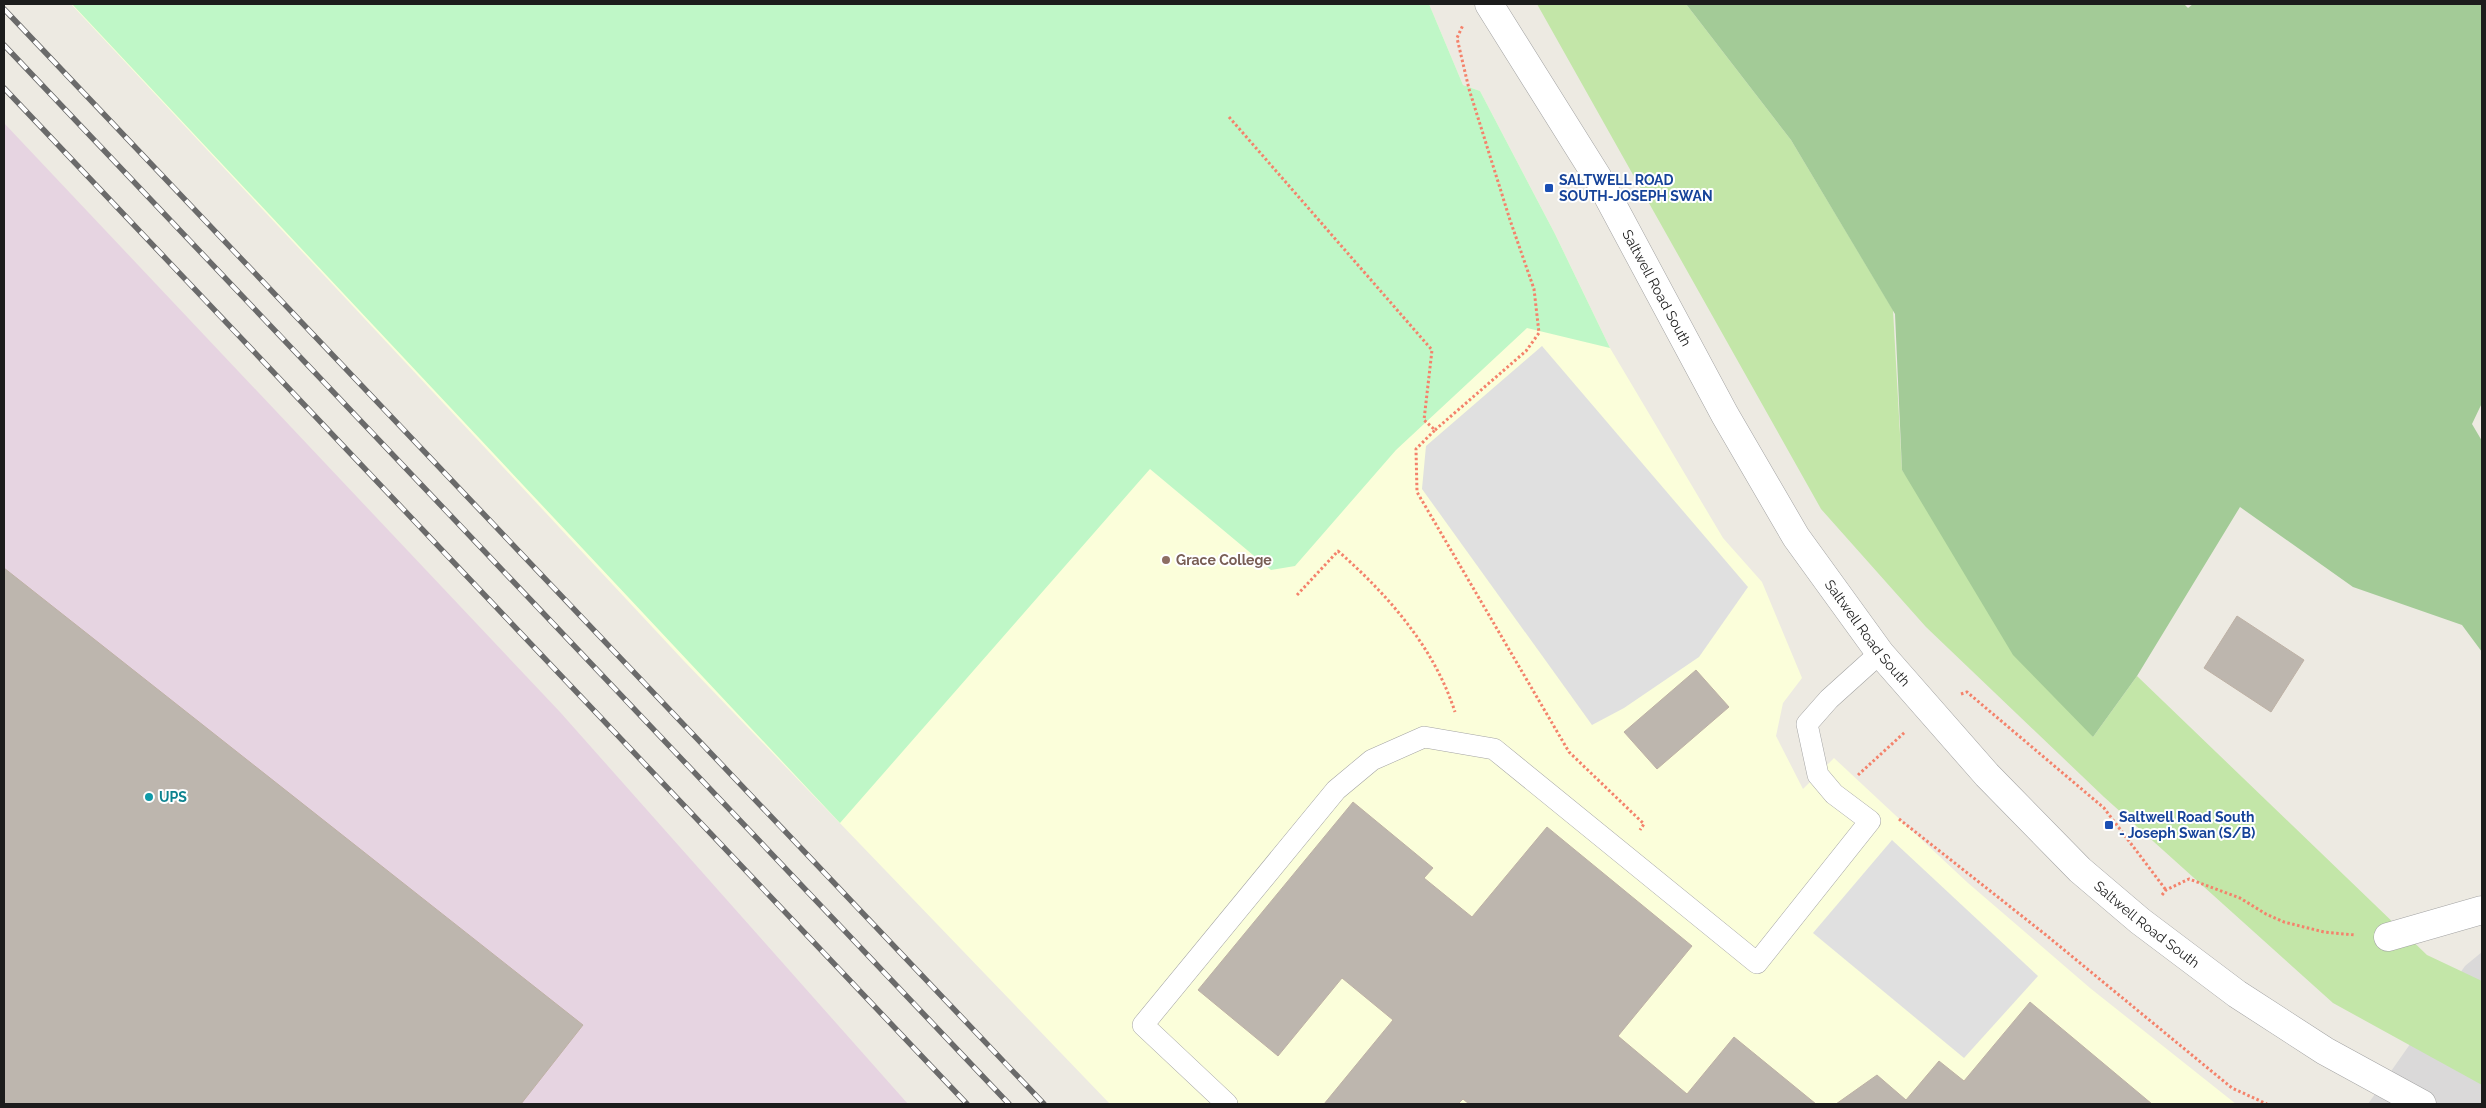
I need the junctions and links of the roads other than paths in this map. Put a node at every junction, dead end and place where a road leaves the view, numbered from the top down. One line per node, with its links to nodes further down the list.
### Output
1 (1489, 4): 2 (street, Saltwell Road South)
2 (1880, 653): 5 (lane); 6 (street, Saltwell Road South)
3 (2482, 910): 4 (street)
4 (2388, 937)
5 (1226, 1104)
6 (2422, 1104)

